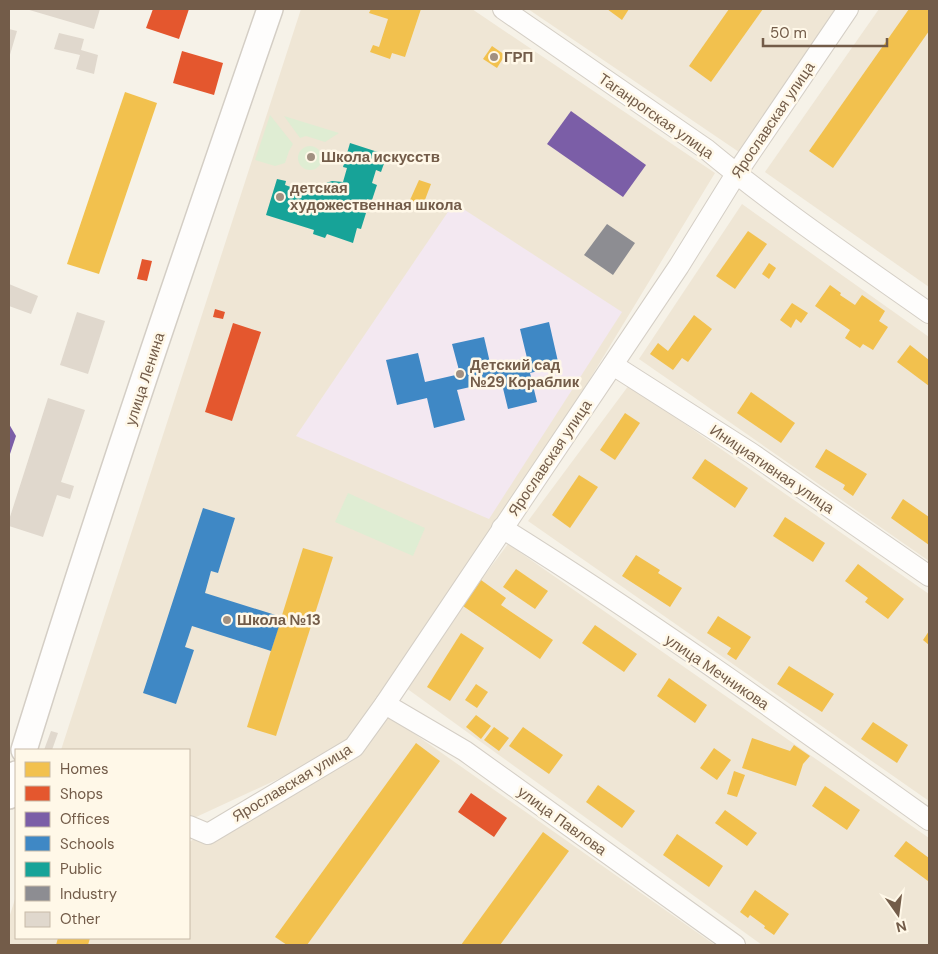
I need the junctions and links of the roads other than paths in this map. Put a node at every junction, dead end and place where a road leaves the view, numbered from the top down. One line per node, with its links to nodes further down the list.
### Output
1 (270, 9): 10 (street, улица Ленина)
2 (503, 9): 4 (street, Таганрогская улица)
3 (848, 9): 4 (street, Ярославская улица)
4 (736, 174): 5 (street, Таганрогская улица); 6 (street, Ярославская улица)
5 (929, 313)
6 (613, 365): 7 (street, Ярославская улица); 8 (street, Инициативная улица)
7 (502, 528): 9 (street, Ярославская улица); 13 (street, улица Мечникова)
8 (929, 576)
9 (384, 704): 14 (street, Ярославская улица); 15 (street, улица Павлова)
10 (24, 749)
11 (15, 777): 12 (street)
12 (9, 796)
13 (929, 820)
14 (190, 826)
15 (736, 945)

